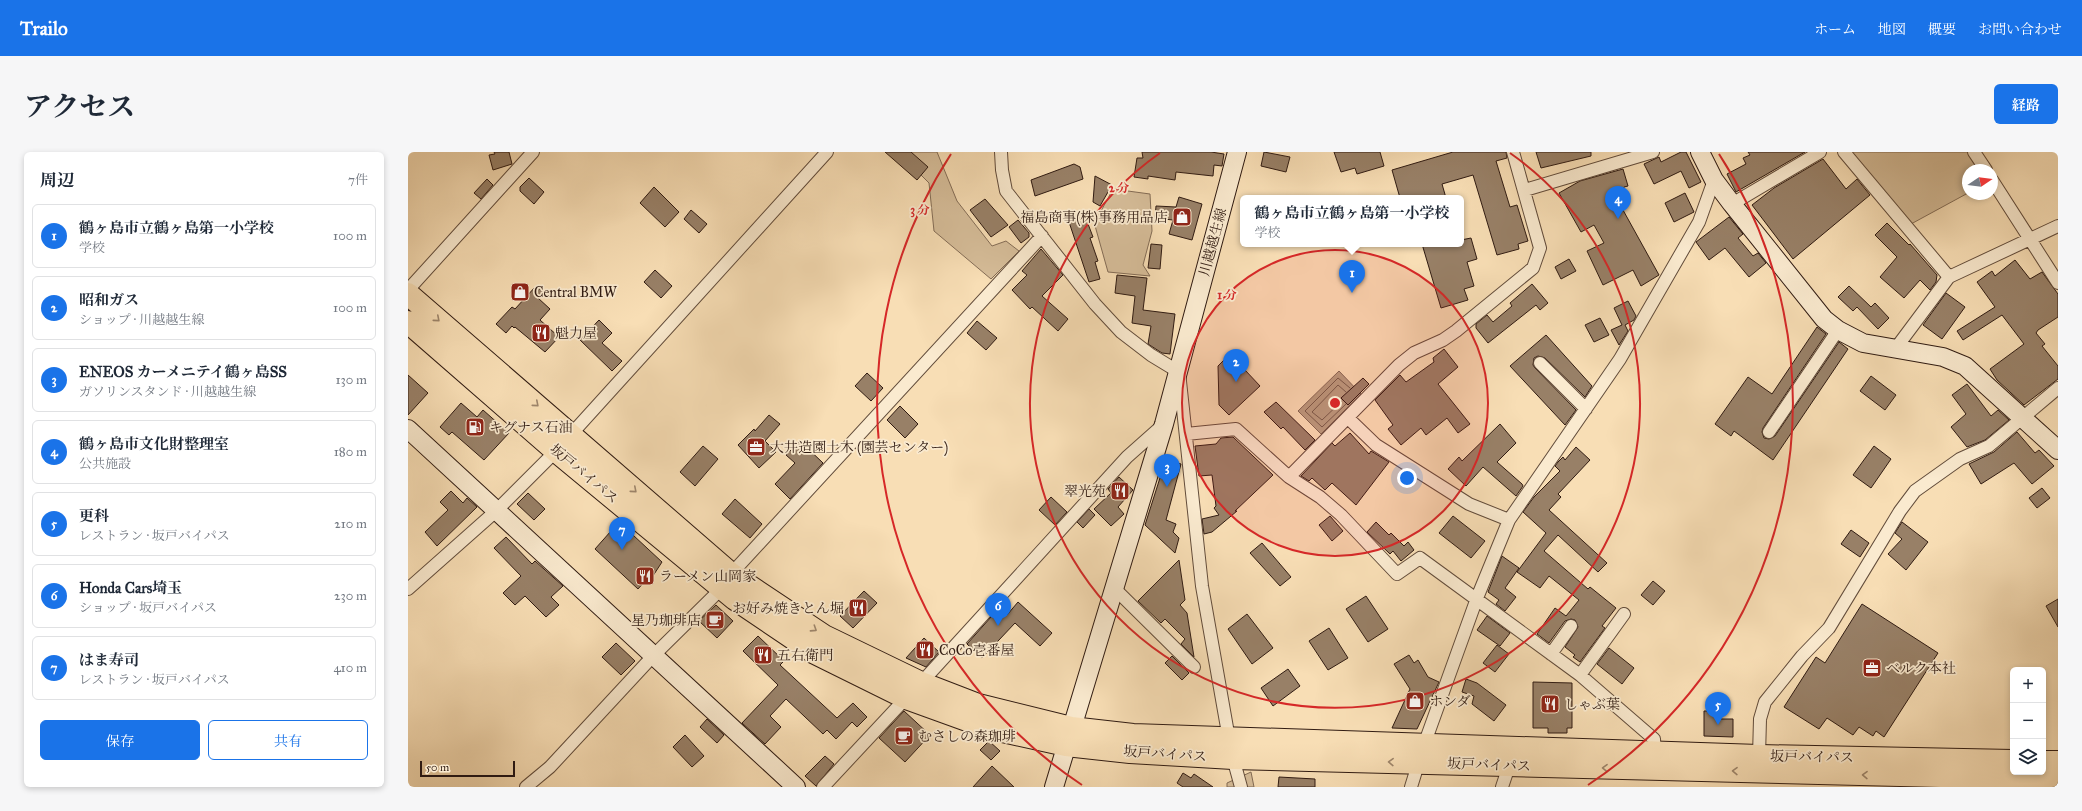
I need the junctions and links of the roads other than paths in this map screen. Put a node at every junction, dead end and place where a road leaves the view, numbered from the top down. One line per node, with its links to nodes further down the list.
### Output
1 (534, 152): 21 (street)
2 (827, 152): 34 (street)
3 (1001, 152): 17 (street)
4 (1237, 152): 27 (street, 川越越生線)
5 (1513, 152): 13 (street)
6 (1653, 152): 13 (street)
7 (1700, 152): 12 (street)
8 (1820, 152): 15 (street)
9 (1844, 152): 19 (street)
10 (1974, 152): 11 (street)
11 (1982, 164)
12 (1714, 180): 15 (street); 29 (street)
13 (1525, 190): 30 (street)
14 (1998, 190): 18 (street)
15 (1732, 204): 24 (street)
16 (2058, 226): 18 (street)
17 (1042, 236): 27 (street); 42 (street)
18 (2029, 240): 19 (street); 20 (street)
19 (1950, 277): 25 (street)
20 (2058, 283)
21 (408, 290)
22 (408, 294): 34 (highway, 坂戸バイパス, one-way to 34)
23 (408, 322): 38 (highway, 坂戸バイパス)
24 (1838, 330): 25 (street); 33 (street)
25 (1896, 348): 31 (street)
26 (1540, 363): 29 (street)
27 (1179, 372): 32 (street, 川越越生線); 35 (street)
28 (2058, 388): 31 (street)
29 (1586, 409): 41 (street)
30 (1348, 418): 39 (street); 41 (street)
31 (2023, 418): 37 (street); 58 (street)
32 (1164, 424): 43 (street, 川越越生線); 52 (street)
33 (1769, 432)
34 (571, 434): 38 (street); 42 (highway, 坂戸バイパス, one-way to 42)
35 (1186, 434): 39 (street); 55 (street)
36 (410, 436): 40 (street)
37 (2058, 450)
38 (556, 451): 40 (street); 42 (highway, 坂戸バイパス)
39 (1289, 477): 45 (street)
40 (496, 511): 44 (street); 49 (street)
41 (1509, 520): 45 (street)
42 (726, 581): 49 (street); 52 (highway, 坂戸バイパス, one-way to 52); 53 (highway, 坂戸バイパス)
43 (1114, 588): 50 (street); 54 (street, 川越越生線)
44 (408, 589)
45 (1477, 598): 48 (street); 57 (street)
46 (1624, 614): 51 (street)
47 (1571, 626): 48 (street)
48 (1551, 654): 51 (street)
49 (653, 656): 64 (street); 65 (street)
50 (1194, 667)
51 (1580, 676): 56 (street)
52 (921, 683): 54 (highway, 坂戸バイパス)
53 (906, 698): 54 (highway, 坂戸バイパス); 66 (street)
54 (1069, 737): 55 (highway, 坂戸バイパス); 67 (street)
55 (1231, 748): 57 (highway, 坂戸バイパス); 68 (street)
56 (1655, 752): 57 (highway, 坂戸バイパス); 58 (highway, 坂戸バイパス)
57 (1421, 754): 62 (highway, 坂戸バイパス); 69 (street)
58 (1759, 756): 59 (highway, 坂戸バイパス)
59 (2010, 761)
60 (2046, 762): 61 (highway)
61 (2058, 762)
62 (1508, 766): 63 (highway, 坂戸バイパス, one-way to 62); 70 (street)
63 (2058, 779)
64 (526, 787)
65 (796, 787)
66 (823, 787)
67 (1054, 787)
68 (1241, 787)
69 (1411, 787)
70 (1502, 787)

